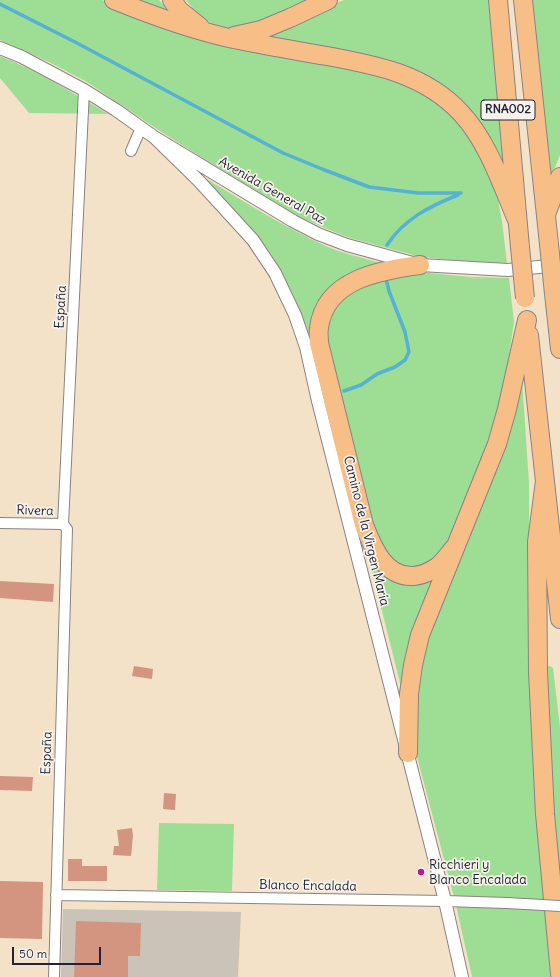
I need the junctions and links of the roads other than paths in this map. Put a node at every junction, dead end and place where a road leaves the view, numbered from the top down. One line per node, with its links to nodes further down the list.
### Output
1 (114, 0): 6 (highway)
2 (172, 0): 6 (highway)
3 (328, 0): 7 (highway)
4 (498, 0): 15 (highway, RNA002)
5 (523, 0): 14 (highway, RNA002)
6 (205, 31): 7 (highway)
7 (227, 37): 15 (highway)
8 (0, 48): 9 (street, Avenida General Paz)
9 (84, 90): 10 (street, Avenida General Paz); 24 (street, España)
10 (141, 128): 11 (street, Avenida General Paz); 12 (street)
11 (154, 137): 16 (street, Avenida General Paz); 20 (street, Camino de la Virgen María)
12 (131, 151)
13 (560, 177): 14 (highway)
14 (545, 216): 19 (highway, RNA002, bridge)
15 (517, 220): 18 (highway, RNA002, bridge)
16 (420, 264): 17 (street, Avenida General Paz); 20 (highway)
17 (560, 265)
18 (527, 320): 22 (highway, RNA002); 25 (highway)
19 (558, 320): 21 (highway, RNA002)
20 (310, 333): 25 (highway); 27 (street, Camino de la Virgen María)
21 (560, 349)
22 (545, 481): 26 (highway, RNA002); 31 (highway, RNA002)
23 (0, 522): 24 (street, Rivera)
24 (65, 527): 28 (street, España)
25 (455, 547): 27 (highway)
26 (560, 619)
27 (408, 753): 29 (street, Camino de la Virgen María)
28 (56, 895): 29 (street, Blanco Encalada); 32 (street, España)
29 (445, 901): 30 (street, Blanco Encalada, bridge); 33 (street, Camino de la Virgen María)
30 (560, 906)
31 (560, 974)
32 (54, 977)
33 (462, 977)

